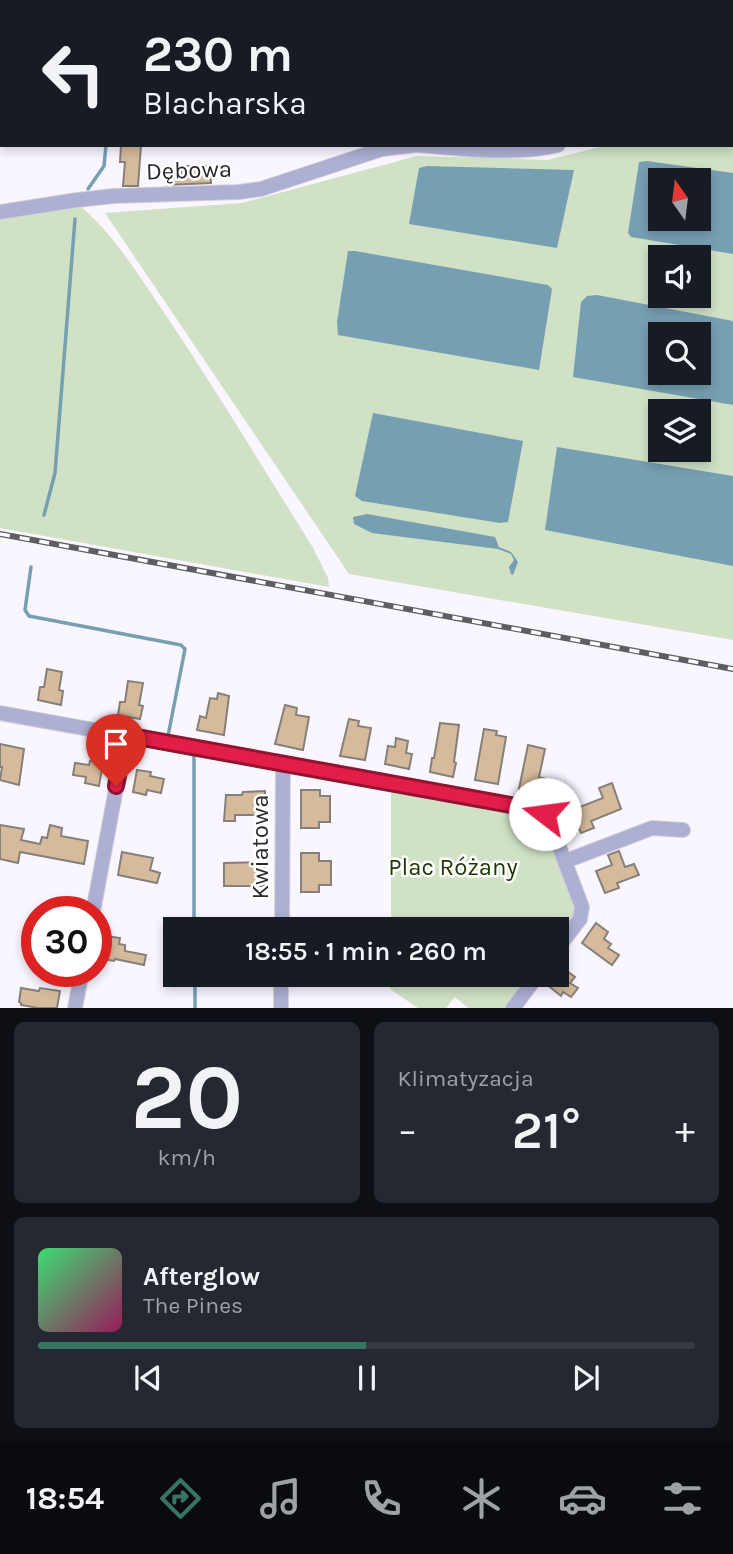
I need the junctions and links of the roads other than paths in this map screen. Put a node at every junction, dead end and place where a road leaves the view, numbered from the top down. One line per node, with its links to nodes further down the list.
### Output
1 (399, 147): 4 (street, Dębowa)
2 (453, 147): 3 (street, Dębowa)
3 (551, 147)
4 (0, 212)
5 (0, 713): 6 (street)
6 (126, 735): 7 (street); 10 (street)
7 (283, 764): 9 (street); 11 (street, Kwiatowa)
8 (683, 830): 9 (street)
9 (566, 861): 12 (street)
10 (96, 896)
11 (282, 917)
12 (569, 933)
13 (79, 987): 16 (street)
14 (281, 987): 17 (street)
15 (529, 987): 18 (street)
16 (75, 1008)
17 (281, 1008)
18 (513, 1008)

